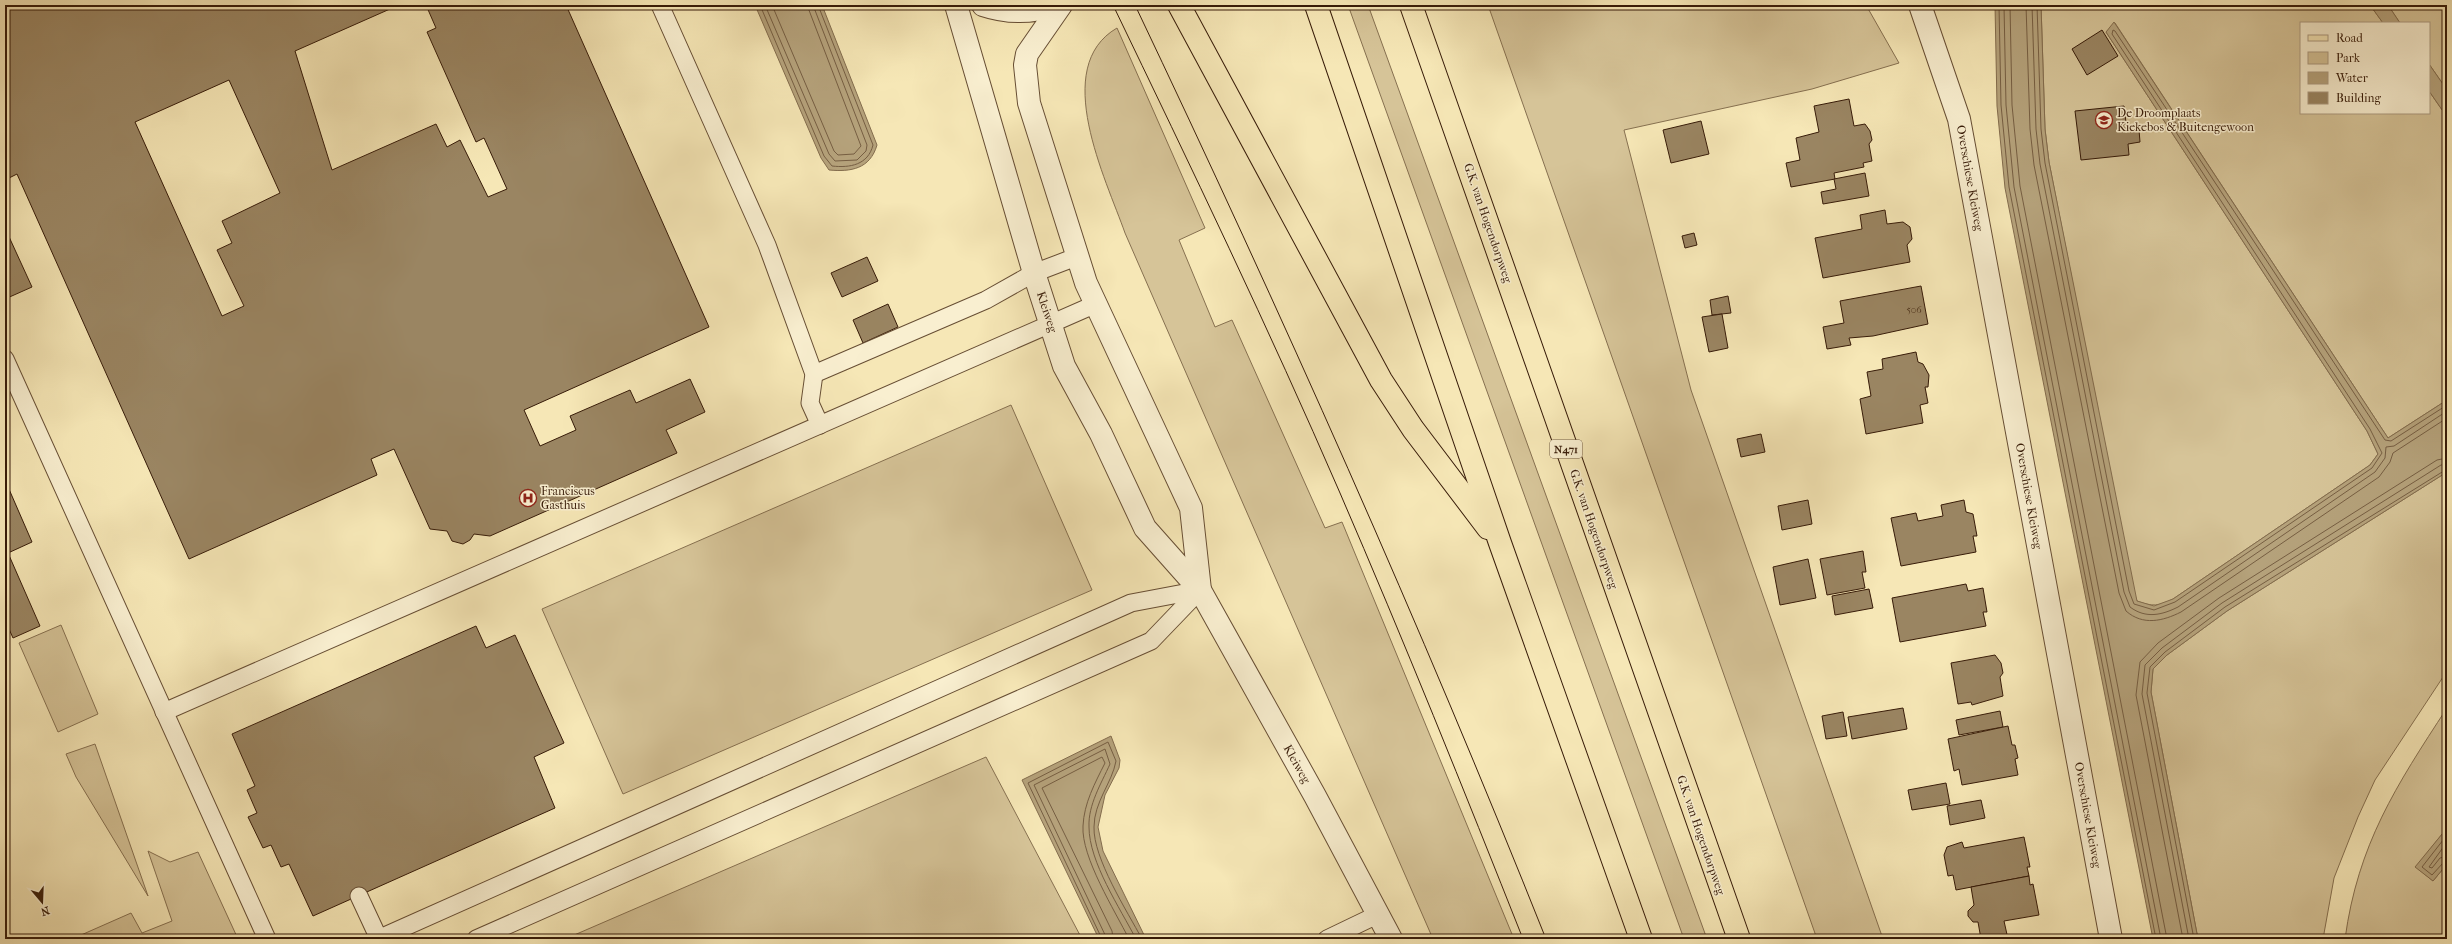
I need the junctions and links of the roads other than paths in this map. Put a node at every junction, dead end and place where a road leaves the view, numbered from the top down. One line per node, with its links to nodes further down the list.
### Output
1 (660, 5): 17 (lane)
2 (956, 5): 13 (street, Kleiweg)
3 (983, 5): 4 (street)
4 (1056, 5)
5 (1061, 5): 12 (street, Kleiweg)
6 (1180, 5): 19 (main road)
7 (1316, 5): 19 (main road)
8 (1411, 5): 30 (main road, G.K. van Hogendorpweg / N471)
9 (1920, 5): 11 (street, Overschiese Kleiweg)
10 (1935, 5): 11 (street, Overschiese Kleiweg)
11 (1938, 56): 31 (street, Overschiese Kleiweg)
12 (1076, 257): 13 (lane); 14 (street, Kleiweg)
13 (1034, 273): 15 (street, Kleiweg); 17 (lane)
14 (1096, 304): 15 (lane); 20 (street, Kleiweg)
15 (1050, 324): 18 (lane); 20 (street, Kleiweg)
16 (5, 359): 21 (lane)
17 (814, 374): 18 (lane)
18 (820, 425): 21 (lane)
19 (1500, 543): 29 (main road)
20 (1200, 590): 23 (street, Kleiweg); 25 (lane); 26 (lane)
21 (164, 712): 24 (lane)
22 (359, 896): 25 (lane)
23 (1379, 914): 27 (lane); 28 (street, Kleiweg)
24 (267, 939)
25 (379, 939)
26 (476, 939)
27 (1328, 939)
28 (1391, 939)
29 (1642, 939)
30 (1739, 939)
31 (2110, 939)

